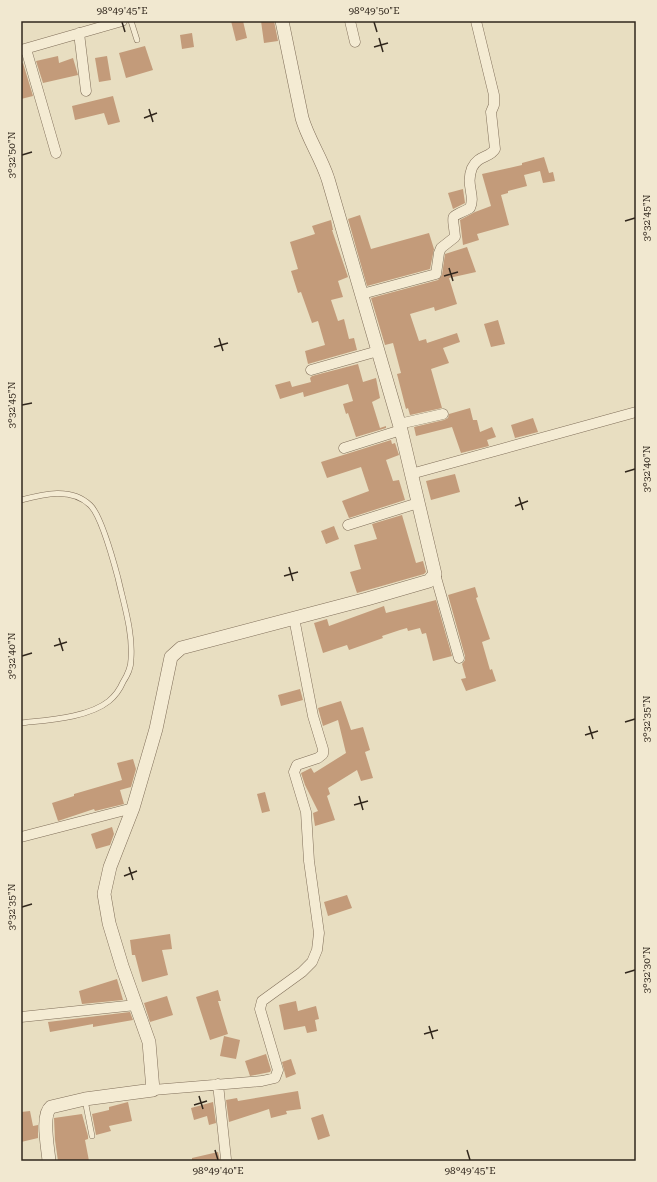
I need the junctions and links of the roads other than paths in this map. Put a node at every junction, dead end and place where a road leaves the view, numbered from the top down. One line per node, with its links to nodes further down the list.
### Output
1 (122, 21): 6 (street)
2 (131, 21): 8 (lane)
3 (282, 21): 13 (street)
4 (350, 21): 9 (street)
5 (476, 21): 13 (street)
6 (99, 24): 7 (street)
7 (79, 33): 10 (street); 11 (street)
8 (137, 40)
9 (355, 42)
10 (23, 49): 12 (street)
11 (86, 90)
12 (56, 153)
13 (362, 294): 14 (street)
14 (378, 351): 15 (street); 18 (street)
15 (311, 370)
16 (636, 412): 20 (street)
17 (443, 414): 18 (street)
18 (400, 427): 19 (street); 20 (street)
19 (344, 448)
20 (411, 474): 22 (street)
21 (21, 500): 27 (lane)
22 (418, 503): 23 (street); 24 (street)
23 (348, 525)
24 (435, 574): 25 (street); 26 (street)
25 (294, 618): 28 (street); 32 (street)
26 (459, 658)
27 (21, 723)
28 (133, 808): 29 (street); 30 (street)
29 (21, 837)
30 (136, 1005): 31 (street); 33 (street)
31 (21, 1017)
32 (218, 1084): 33 (street); 36 (street)
33 (153, 1090): 34 (street)
34 (85, 1099): 35 (lane); 37 (street)
35 (92, 1136)
36 (226, 1159)
37 (49, 1161)

